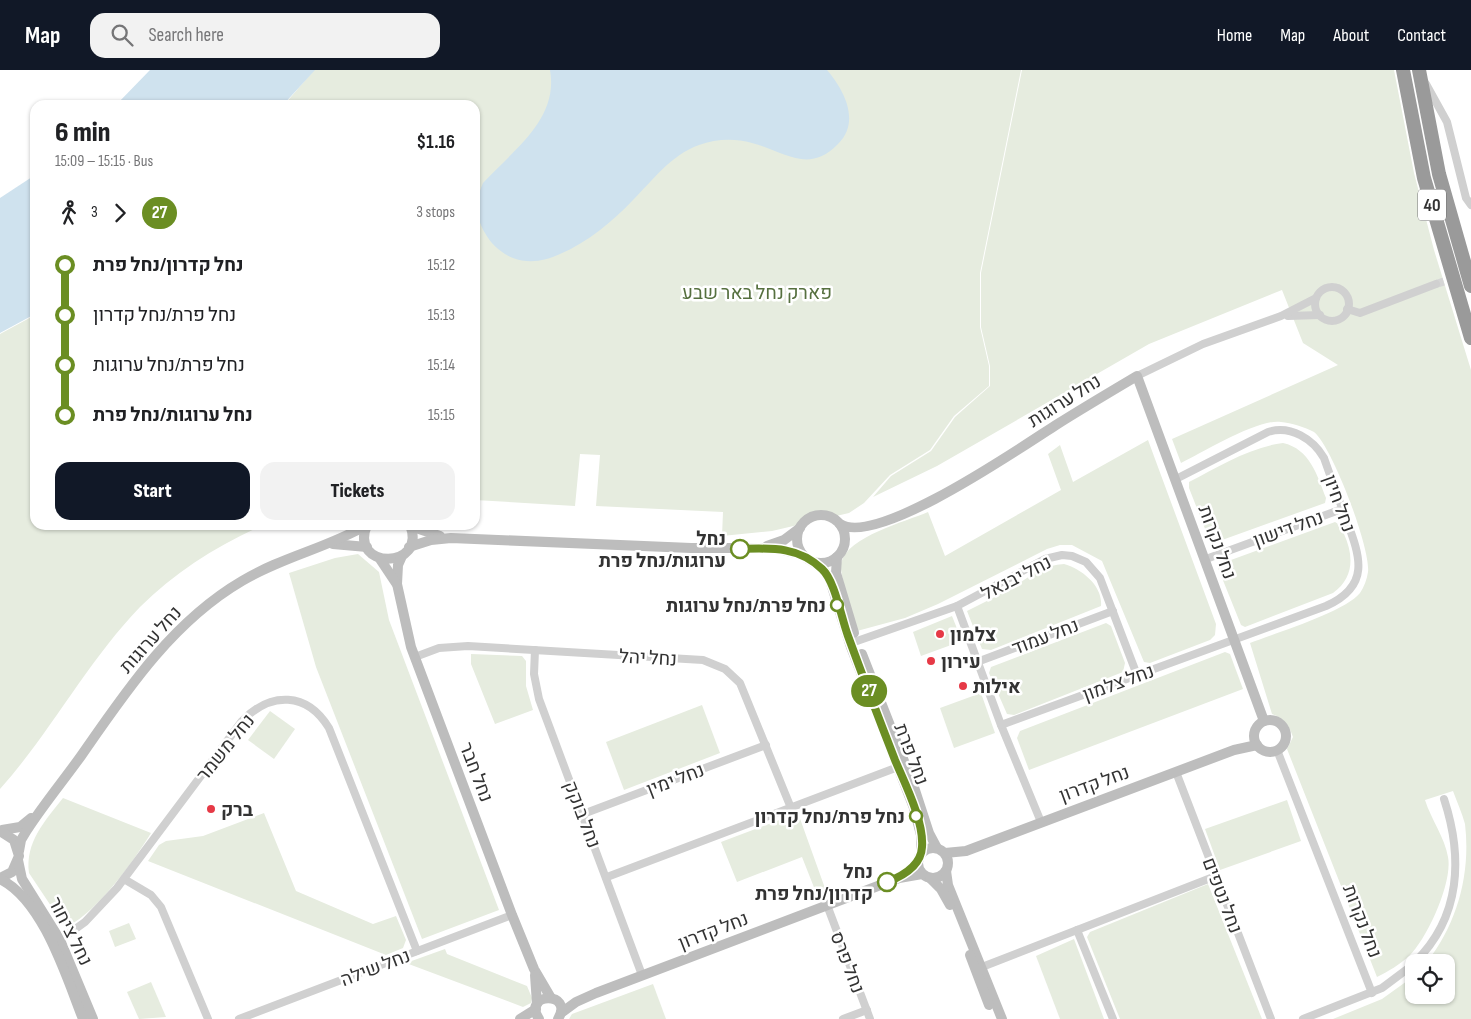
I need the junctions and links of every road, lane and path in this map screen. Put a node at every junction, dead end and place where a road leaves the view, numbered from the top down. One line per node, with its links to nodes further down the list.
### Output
1 (1403, 70): 10 (highway, 40)
2 (1419, 71): 3 (street); 5 (highway, 40)
3 (1471, 205)
4 (1436, 284): 7 (street)
5 (1471, 286)
6 (1316, 298): 7 (street); 8 (street); 9 (street, נחל ערוגות)
7 (1347, 309): 8 (street)
8 (1320, 315): 9 (street, נחל ערוגות)
9 (1281, 316): 11 (street, נחל ערוגות)
10 (1471, 338)
11 (1137, 376): 12 (street, נחל נקרות); 15 (street, נחל ערוגות)
12 (1176, 479): 13 (street, נחל חיון); 31 (street, נחל נקרות)
13 (1342, 509): 31 (street, נחל דישון); 36 (street, נחל חיון)
14 (840, 524): 15 (street, נחל ערוגות); 16 (street); 22 (street)
15 (870, 525): 22 (street, נחל ערוגות)
16 (800, 527): 26 (street); 27 (street)
17 (357, 530): 23 (street, נחל ערוגות)
18 (366, 530): 24 (street)
19 (411, 530): 25 (street)
20 (420, 530): 21 (street)
21 (451, 538): 25 (street); 26 (street)
22 (846, 541): 30 (street)
23 (329, 544): 24 (street, נחל ערוגות); 51 (street, נחל ערוגות)
24 (367, 546): 29 (street, נחל חבר)
25 (409, 548): 28 (street)
26 (754, 549): 27 (street)
27 (803, 555): 32 (street)
28 (402, 556): 29 (street); 33 (street, נחל חבר)
29 (380, 558): 33 (street, נחל חבר)
30 (837, 558): 32 (street); 37 (street, נחל פרת)
31 (1206, 559): 36 (street, נחל נקרות)
32 (812, 562): 47 (street, נחל פרת)
33 (397, 584): 39 (street, נחל חבר)
34 (957, 606): 35 (street, נחל יבנאל); 37 (street, נחל יבנאל); 40 (street)
35 (1113, 611): 40 (street, נחל עמוד); 41 (street, נחל יבנאל)
36 (1235, 638): 41 (street, נחל צלמון); 42 (street, נחל נקרות)
37 (857, 641): 55 (street, נחל פרת)
38 (535, 650): 39 (street, נחל יהל); 45 (street, נחל יהל); 52 (street, נחל בוקק)
39 (415, 657): 67 (street, נחל חבר)
40 (977, 662): 43 (street)
41 (1137, 674): 43 (street, נחל צלמון)
42 (1264, 721): 44 (street); 46 (street)
43 (1001, 725): 53 (street)
44 (1256, 740): 46 (street); 48 (street, נחל קדרון)
45 (766, 745): 50 (street, נחל יהל); 52 (street, נחל ימין)
46 (1277, 750): 76 (street, נחל נקרות)
47 (898, 767): 50 (street); 58 (street, נחל פרת)
48 (1176, 772): 53 (street, נחל קדרון); 61 (street, נחל נטפים)
49 (1444, 799): 71 (street)
50 (791, 808): 63 (street)
51 (41, 809): 54 (street, נחל ערוגות); 57 (street, נחל ערוגות)
52 (583, 814): 63 (street, נחל בוקק)
53 (1040, 822): 56 (street, נחל קדרון)
54 (0, 830): 57 (street)
55 (941, 851): 56 (street, נחל קדרון); 58 (street); 59 (street)
56 (966, 851): 59 (street, נחל קדרון)
57 (18, 856): 62 (street); 69 (street, נחל ציחור)
58 (920, 857): 60 (street); 64 (street, נחל קדרון)
59 (947, 869): 60 (street); 72 (street)
60 (926, 876): 64 (street, נחל קדרון); 89 (street)
61 (1216, 876): 68 (street); 92 (street, נחל נטפים)
62 (0, 878): 82 (street, נחל ציחור)
63 (606, 878): 75 (street, נחל בוקק)
64 (899, 878): 66 (street, נחל קדרון)
65 (124, 879): 69 (street, נחל משמר); 70 (street, נחל משמר); 84 (street)
66 (827, 905): 75 (street, נחל קדרון); 79 (street, נחל פרס)
67 (512, 915): 70 (street, נחל שילה); 73 (street, נחל חבר)
68 (1077, 930): 72 (street); 91 (street)
69 (60, 940): 83 (street, נחל ציחור)
70 (417, 951): 85 (street, נחל שילה)
71 (1421, 954)
72 (982, 967): 90 (street)
73 (534, 969): 78 (street, נחל חבר); 80 (street, נחל חבר)
74 (1405, 971): 76 (street)
75 (642, 975): 77 (street, נחל קדרון)
76 (1372, 992): 93 (street)
77 (596, 993): 78 (street, נחל קדרון); 81 (street, נחל קדרון)
78 (554, 999): 80 (street, נחל קדרון); 81 (street, נחל חבר)
79 (866, 1010): 87 (street); 88 (street, נחל פרס)
80 (537, 1011): 86 (street)
81 (560, 1017)
82 (83, 1019)
83 (93, 1019)
84 (208, 1019)
85 (239, 1019)
86 (520, 1019)
87 (843, 1019)
88 (870, 1019)
89 (995, 1019)
90 (1002, 1019)
91 (1113, 1019)
92 (1271, 1019)
93 (1303, 1019)

